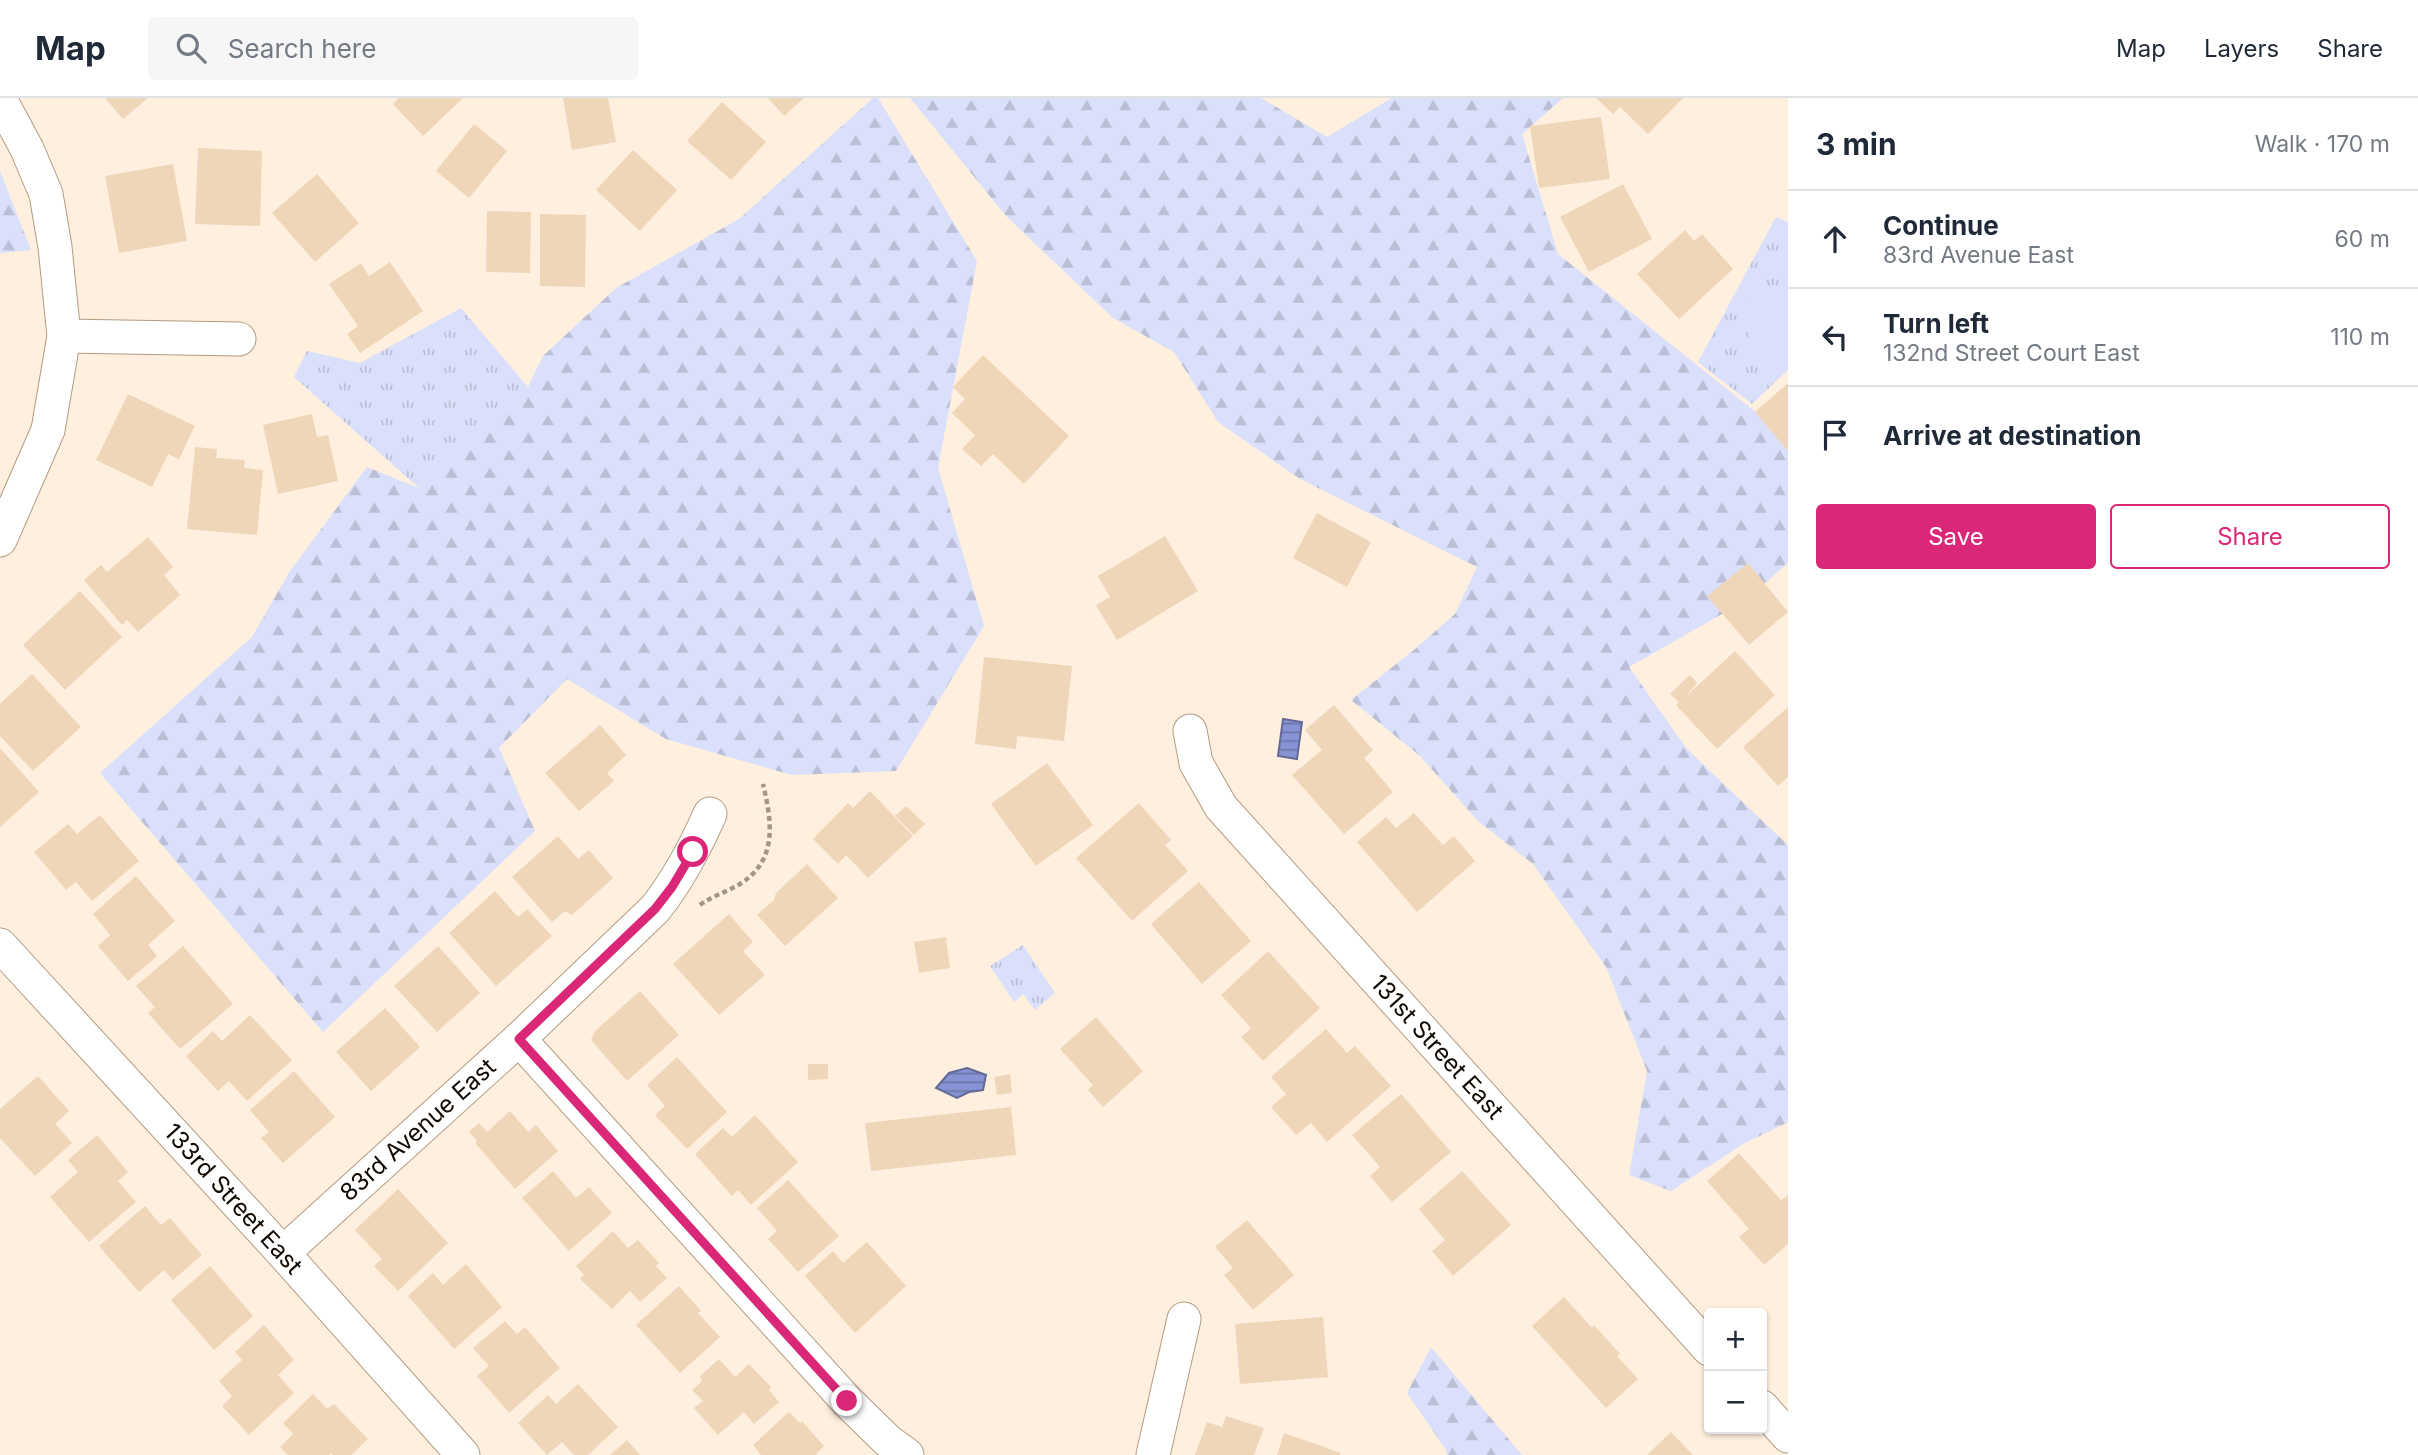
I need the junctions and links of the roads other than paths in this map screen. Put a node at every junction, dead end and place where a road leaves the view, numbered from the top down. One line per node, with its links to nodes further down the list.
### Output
1 (0, 99): 2 (street)
2 (64, 336): 3 (street); 4 (street)
3 (239, 339)
4 (0, 540)
5 (1190, 731): 11 (street, 131st Street East)
6 (710, 814): 8 (street, 83rd Avenue East)
7 (0, 945): 9 (street, 133rd Street East)
8 (519, 1039): 9 (street, 83rd Avenue East); 15 (street)
9 (283, 1253): 14 (street, 133rd Street East)
10 (1184, 1319): 16 (street)
11 (1704, 1343)
12 (1767, 1413): 13 (street)
13 (1788, 1436)
14 (463, 1455)
15 (906, 1455)
16 (1153, 1455)

